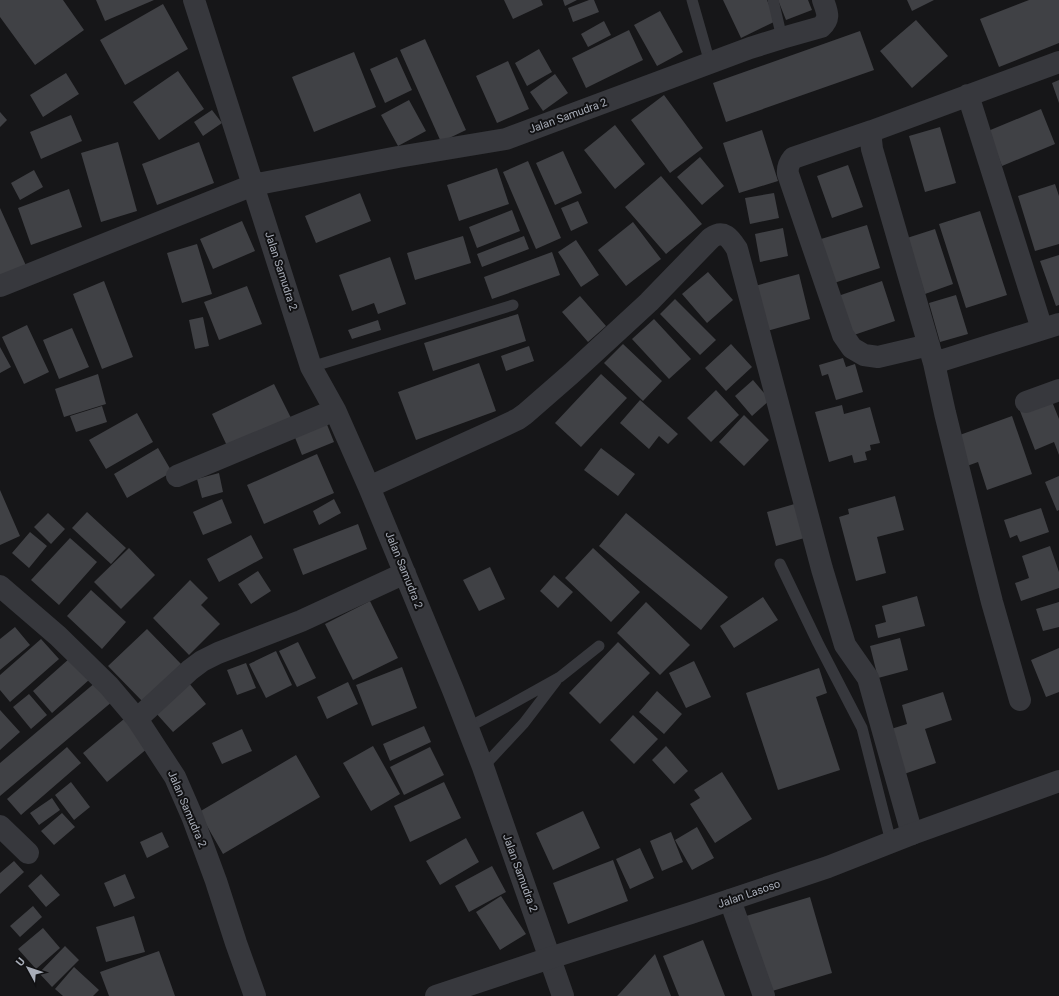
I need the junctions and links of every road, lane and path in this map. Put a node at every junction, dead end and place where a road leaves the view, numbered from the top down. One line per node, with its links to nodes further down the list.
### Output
1 (194, 0): 10 (street, Jalan Samudra 2)
2 (692, 0): 7 (lane)
3 (773, 0): 5 (lane)
4 (823, 0): 5 (street, Jalan Samudra 2)
5 (782, 38): 7 (street, Jalan Samudra 2)
6 (1059, 62): 8 (street)
7 (710, 63): 10 (street, Jalan Samudra 2)
8 (968, 95): 9 (street); 13 (street)
9 (872, 131): 14 (street); 14 (street)
10 (253, 185): 11 (street, Jalan Samudra 2); 15 (street, Jalan Samudra 2)
11 (0, 286)
12 (513, 305): 15 (lane)
13 (1050, 327): 14 (street)
14 (932, 354): 26 (street)
15 (311, 367): 18 (street, Jalan Samudra 2)
16 (1059, 390): 17 (street)
17 (1026, 402)
18 (335, 410): 19 (street); 20 (street, Jalan Samudra 2)
19 (176, 476)
20 (370, 487): 22 (street, Jalan Samudra 2); 32 (street)
21 (780, 564): 33 (lane)
22 (405, 573): 27 (street); 28 (street, Jalan Samudra 2)
23 (0, 586): 27 (street, Jalan Samudra 2)
24 (599, 646): 25 (lane)
25 (560, 676): 28 (lane); 29 (lane)
26 (1020, 700)
27 (137, 718): 37 (street, Jalan Samudra 2)
28 (467, 728): 29 (street, Jalan Samudra 2)
29 (483, 767): 36 (street, Jalan Samudra 2)
30 (1059, 781): 32 (street, Jalan Lasoso)
31 (0, 826): 34 (street)
32 (912, 834): 33 (street, Jalan Lasoso)
33 (891, 842): 35 (street, Jalan Lasoso)
34 (28, 853)
35 (730, 900): 36 (street, Jalan Lasoso); 40 (street)
36 (550, 958): 38 (street, Jalan Lasoso); 39 (street, Jalan Samudra 2)
37 (255, 996)
38 (436, 996)
39 (563, 996)
40 (764, 996)

